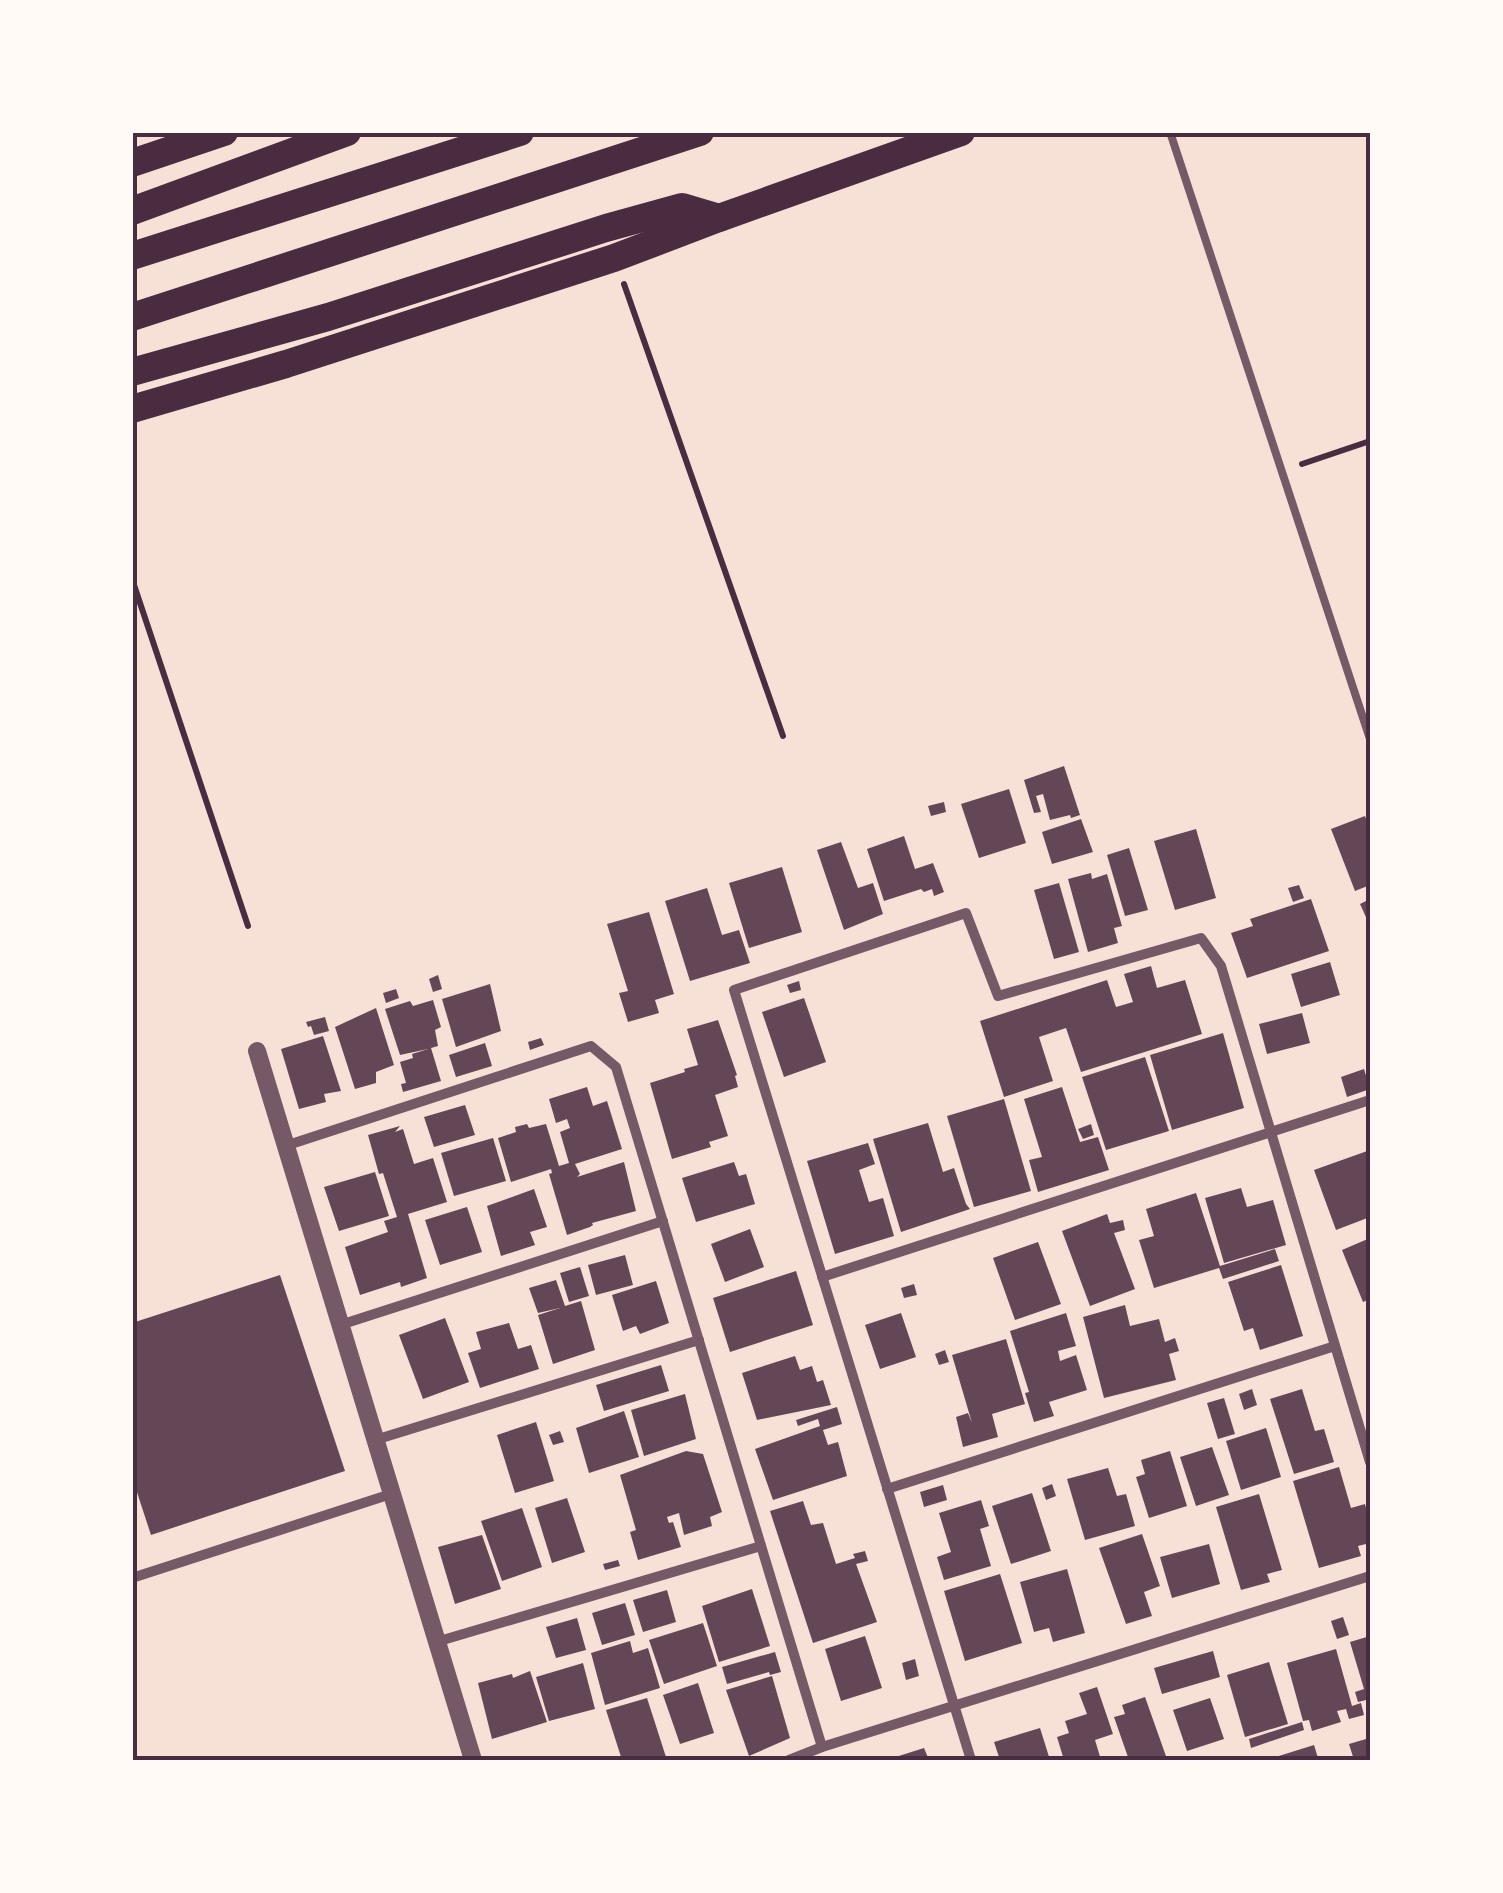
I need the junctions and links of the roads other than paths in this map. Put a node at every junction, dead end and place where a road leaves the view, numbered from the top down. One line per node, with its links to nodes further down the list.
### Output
1 (224, 132): 7 (highway)
2 (347, 132): 8 (highway)
3 (520, 132): 10 (highway)
4 (700, 132): 11 (highway)
5 (960, 132): 9 (highway)
6 (1170, 132): 14 (lane)
7 (132, 162)
8 (132, 212)
9 (719, 218): 12 (highway); 13 (highway)
10 (132, 256)
11 (132, 316)
12 (132, 372)
13 (132, 409)
14 (1370, 739)
15 (257, 1052): 18 (street)
16 (1370, 1100): 17 (street)
17 (1270, 1131): 20 (street); 20 (street); 23 (street)
18 (285, 1146): 19 (street); 21 (street)
19 (663, 1221): 21 (street); 22 (street)
20 (822, 1278): 26 (street)
21 (340, 1325): 24 (street)
22 (699, 1340): 24 (street); 28 (street)
23 (1336, 1346): 25 (street); 26 (street)
24 (374, 1441): 27 (street)
25 (1370, 1462)
26 (887, 1489): 32 (street)
27 (391, 1494): 30 (street); 31 (street)
28 (761, 1546): 31 (street); 33 (street)
29 (1370, 1576): 32 (street)
30 (132, 1578)
31 (436, 1642): 34 (street)
32 (954, 1706): 33 (street); 36 (street)
33 (822, 1747): 35 (street)
34 (473, 1760)
35 (789, 1760)
36 (971, 1760)

